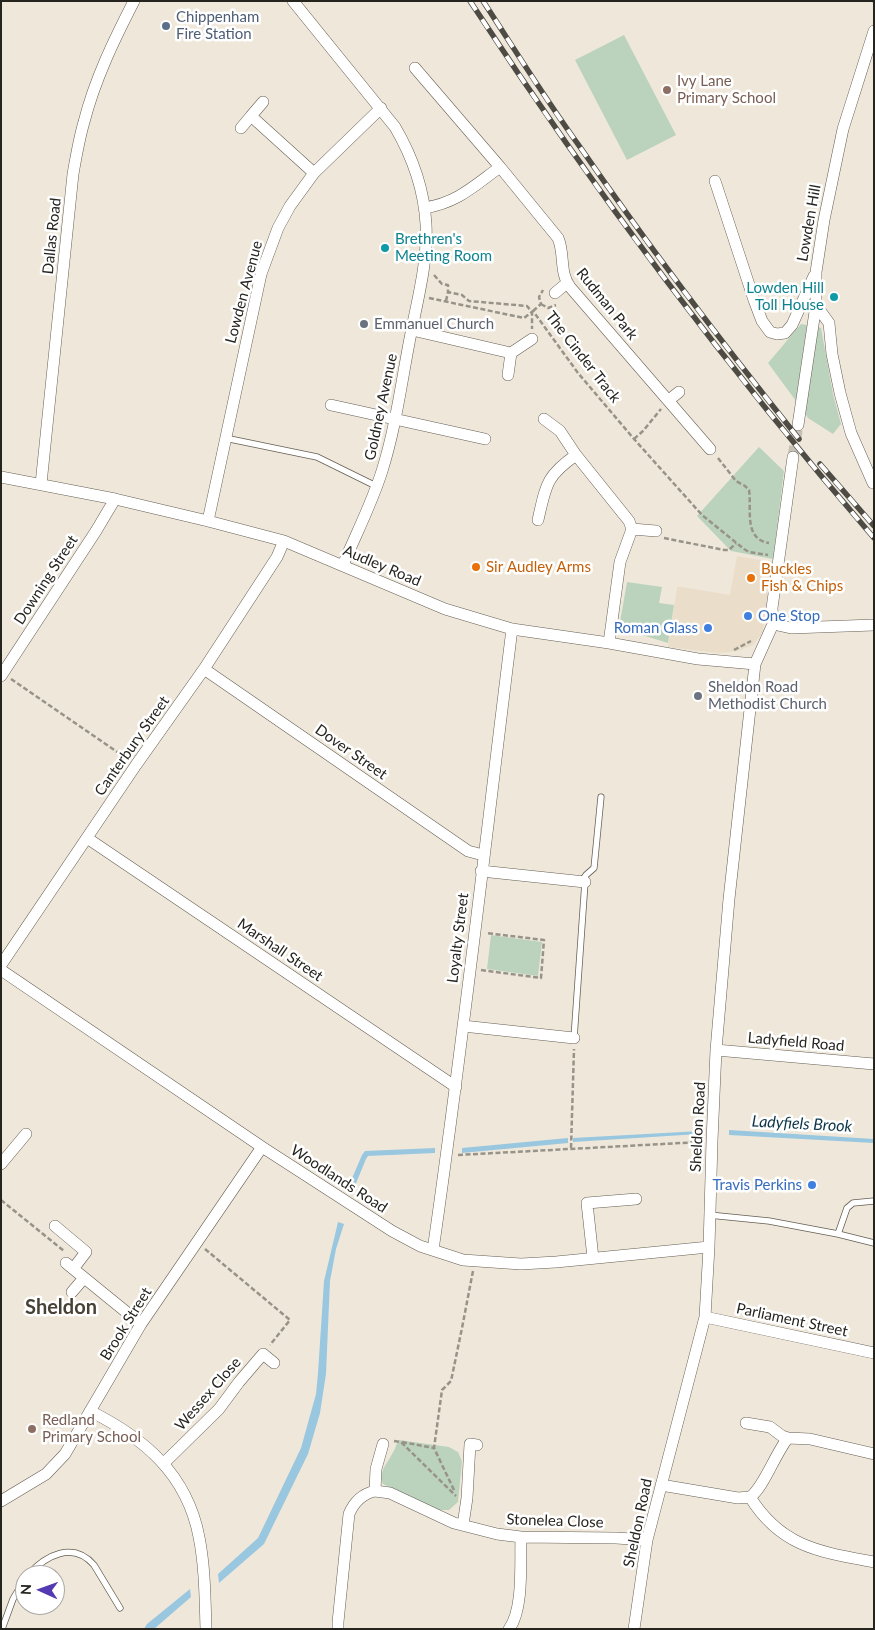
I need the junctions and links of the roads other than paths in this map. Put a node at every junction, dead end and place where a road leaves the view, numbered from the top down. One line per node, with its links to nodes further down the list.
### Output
1 (134, 1): 36 (street, Dallas Road)
2 (293, 1): 7 (street, Goldney Avenue)
3 (874, 31): 15 (street, Lowden Hill)
4 (415, 68): 6 (street, Rudman Park)
5 (263, 102): 9 (street)
6 (447, 105): 8 (street); 11 (street, Rudman Park)
7 (381, 108): 12 (street, Lowden Avenue); 14 (street, Goldney Avenue)
8 (438, 113)
9 (251, 116): 10 (street); 12 (street)
10 (241, 128)
11 (500, 167): 14 (street); 16 (street, Rudman Park)
12 (314, 174): 29 (street, Lowden Avenue)
13 (715, 180): 15 (street)
14 (424, 208): 19 (street, Goldney Avenue)
15 (816, 272): 18 (street, Lowden Hill)
16 (567, 283): 17 (street); 24 (street, Rudman Park)
17 (555, 293)
18 (816, 305): 28 (street, Lowden Hill); 35 (street)
19 (412, 330): 21 (street); 26 (street, Goldney Avenue)
20 (532, 339): 21 (street)
21 (511, 353): 22 (street)
22 (508, 375)
23 (680, 392): 24 (street)
24 (669, 400): 31 (street, Rudman Park)
25 (331, 405): 26 (street)
26 (394, 418): 30 (street); 37 (street, Goldney Avenue)
27 (544, 419): 32 (street)
28 (798, 425)
29 (226, 438): 37 (lane); 40 (street, Lowden Avenue)
30 (485, 439)
31 (710, 449)
32 (576, 455): 39 (street); 41 (street)
33 (793, 457): 45 (street)
34 (1, 477): 36 (street, Audley Road)
35 (873, 483)
36 (41, 484): 38 (street, Audley Road)
37 (376, 486): 44 (street, Goldney Avenue)
38 (114, 499): 40 (street, Audley Road); 51 (street, Downing Street)
39 (538, 520)
40 (208, 521): 43 (street, Audley Road)
41 (632, 529): 42 (street); 48 (street)
42 (656, 531)
43 (284, 541): 44 (street, Audley Road); 50 (street, Canterbury Street)
44 (343, 565): 47 (street, Audley Road)
45 (773, 624): 46 (street); 49 (street, Sheldon Road)
46 (874, 625)
47 (512, 629): 48 (street, Audley Road); 54 (street, Loyalty Street)
48 (608, 643): 49 (street, Audley Road)
49 (755, 664): 61 (street, Sheldon Road)
50 (204, 669): 53 (street, Canterbury Street); 54 (street, Dover Street)
51 (2, 675)
52 (601, 796): 56 (lane)
53 (87, 838): 57 (street, Canterbury Street); 63 (street, Marshall Street)
54 (483, 855): 55 (street, Loyalty Street)
55 (481, 871): 56 (street); 59 (street, Loyalty Street)
56 (584, 882): 60 (lane)
57 (1, 965)
58 (1, 970): 65 (street, Woodlands Road)
59 (463, 1026): 60 (street); 63 (street, Loyalty Street)
60 (574, 1038)
61 (716, 1050): 62 (street, Ladyfield Road); 69 (street, Sheldon Road)
62 (874, 1064)
63 (456, 1087): 74 (street, Loyalty Street)
64 (26, 1134): 66 (street)
65 (262, 1146): 74 (street, Woodlands Road); 79 (street, Brook Street)
66 (1, 1164)
67 (636, 1199): 75 (street)
68 (874, 1201): 71 (lane)
69 (709, 1215): 71 (lane); 73 (street, Sheldon Road)
70 (55, 1226): 76 (street)
71 (838, 1234): 72 (lane)
72 (874, 1243)
73 (709, 1248): 75 (street, Woodlands Road); 78 (street, Sheldon Road)
74 (433, 1250): 75 (street, Woodlands Road)
75 (593, 1258)
76 (84, 1278): 77 (street); 79 (street)
77 (72, 1292)
78 (705, 1316): 80 (street, Parliament Street); 89 (street, Sheldon Road)
79 (142, 1324): 82 (street, Brook Street)
80 (874, 1353)
81 (274, 1363): 88 (street, Wessex Close)
82 (90, 1411): 88 (street); 92 (street, Brook Street)
83 (746, 1423): 84 (street)
84 (788, 1438): 87 (street); 91 (street)
85 (387, 1442): 90 (street)
86 (470, 1444): 93 (street)
87 (874, 1454)
88 (164, 1463): 102 (street)
89 (661, 1485): 91 (street); 95 (street, Sheldon Road)
90 (375, 1491): 93 (street, Stonelea Close); 103 (street)
91 (750, 1497): 96 (street)
92 (1, 1501)
93 (463, 1525): 94 (street, Stonelea Close)
94 (521, 1537): 95 (street, Stonelea Close); 100 (street)
95 (647, 1540): 104 (street, Sheldon Road)
96 (874, 1562)
97 (40, 1565): 99 (lane)
98 (15, 1596): 101 (lane)
99 (120, 1608)
100 (512, 1627)
101 (2, 1629)
102 (206, 1629)
103 (338, 1629)
104 (634, 1629)

